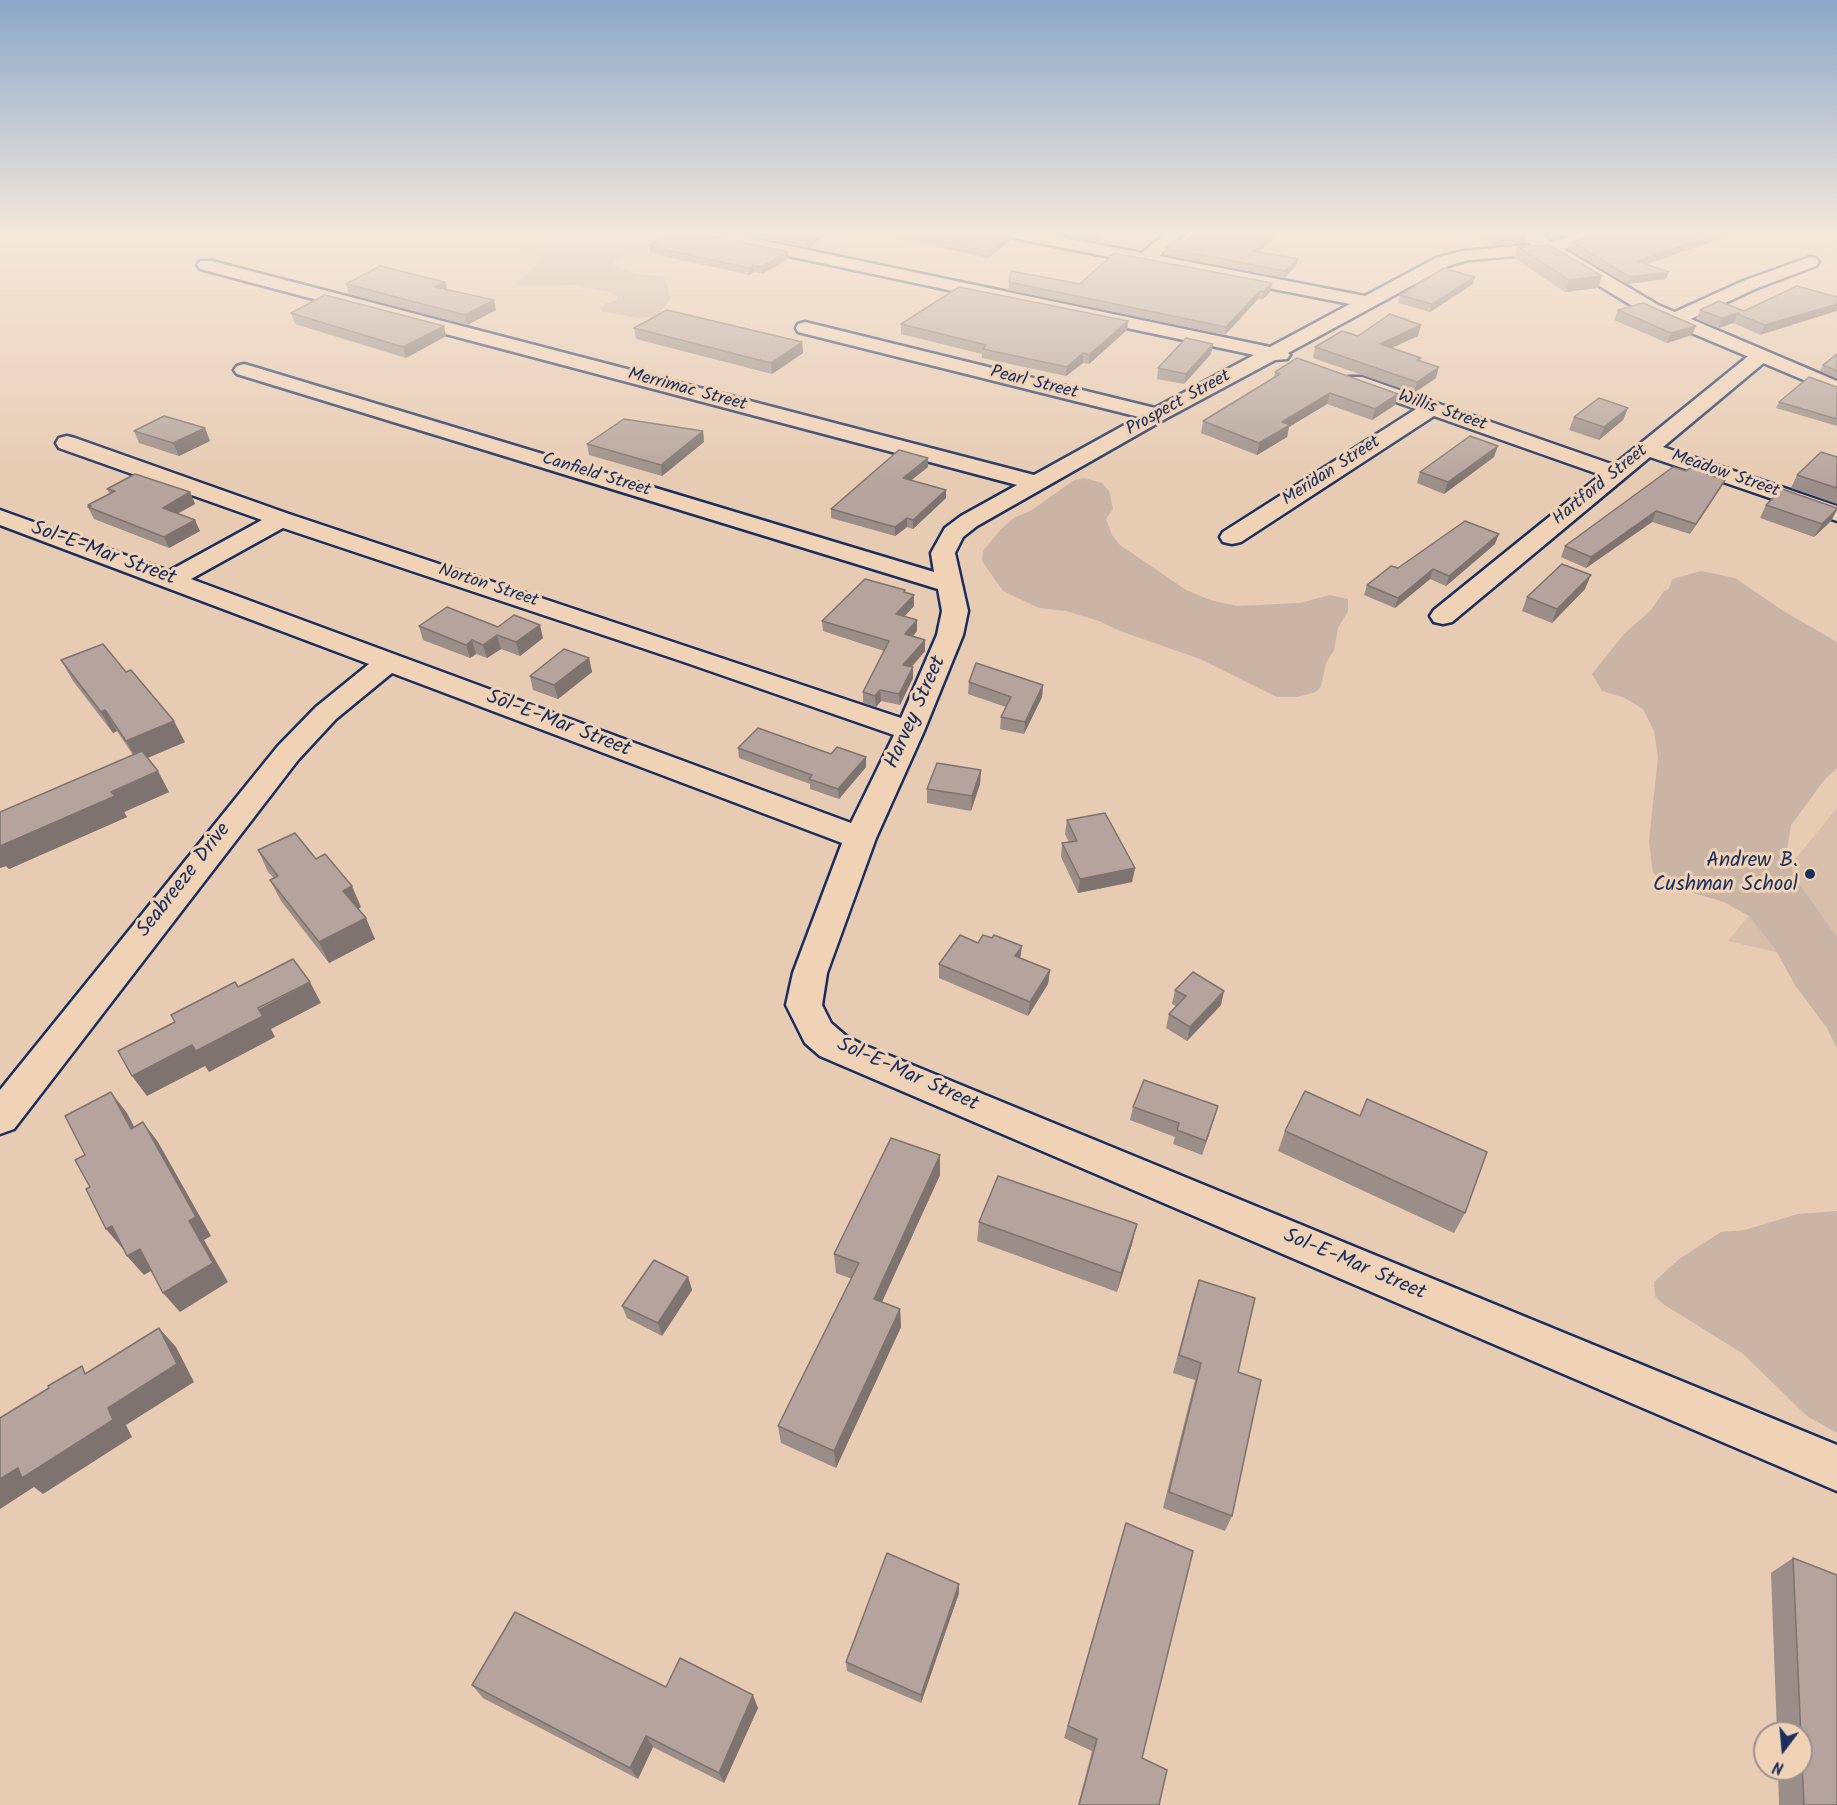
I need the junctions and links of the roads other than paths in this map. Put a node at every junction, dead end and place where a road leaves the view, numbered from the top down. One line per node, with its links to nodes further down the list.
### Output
1 (406, 317): 19 (street, Merrimac Street)
2 (1103, 317): 8 (street)
3 (1340, 317): 8 (street, Prospect Street)
4 (1668, 317): 6 (street)
5 (1679, 317): 6 (street)
6 (1673, 320): 9 (street)
7 (805, 328): 15 (street, Pearl Street)
8 (1273, 353): 10 (street); 15 (street, Prospect Street)
9 (1759, 357): 13 (street); 17 (street, Hartford Street)
10 (1294, 360)
11 (244, 370): 25 (street, Canfield Street)
12 (1337, 375): 14 (street, Willis Street)
13 (1837, 388)
14 (1432, 408): 18 (street, Willis Street); 23 (street, Meridan Street)
15 (1158, 415): 19 (street, Prospect Street)
16 (67, 443): 22 (street, Norton Street)
17 (1647, 449): 18 (street, Hartford Street); 20 (street, Meadow Street)
18 (1616, 473): 26 (street, Hartford Street)
19 (1036, 483): 25 (street, Prospect Street)
20 (1837, 514)
21 (2, 519): 24 (street, Sol-E-Mar Street)
22 (281, 519): 24 (street); 28 (street, Norton Street)
23 (1232, 537)
24 (171, 580): 27 (street, Sol-E-Mar Street)
25 (948, 584): 28 (street, Harvey Street)
26 (1443, 615)
27 (390, 661): 29 (street, Sol-E-Mar Street); 30 (street, Seabreeze Drive)
28 (910, 731): 29 (street, Harvey Street)
29 (860, 838): 31 (street, Sol-E-Mar Street)
30 (0, 1118)
31 (1837, 1468)

